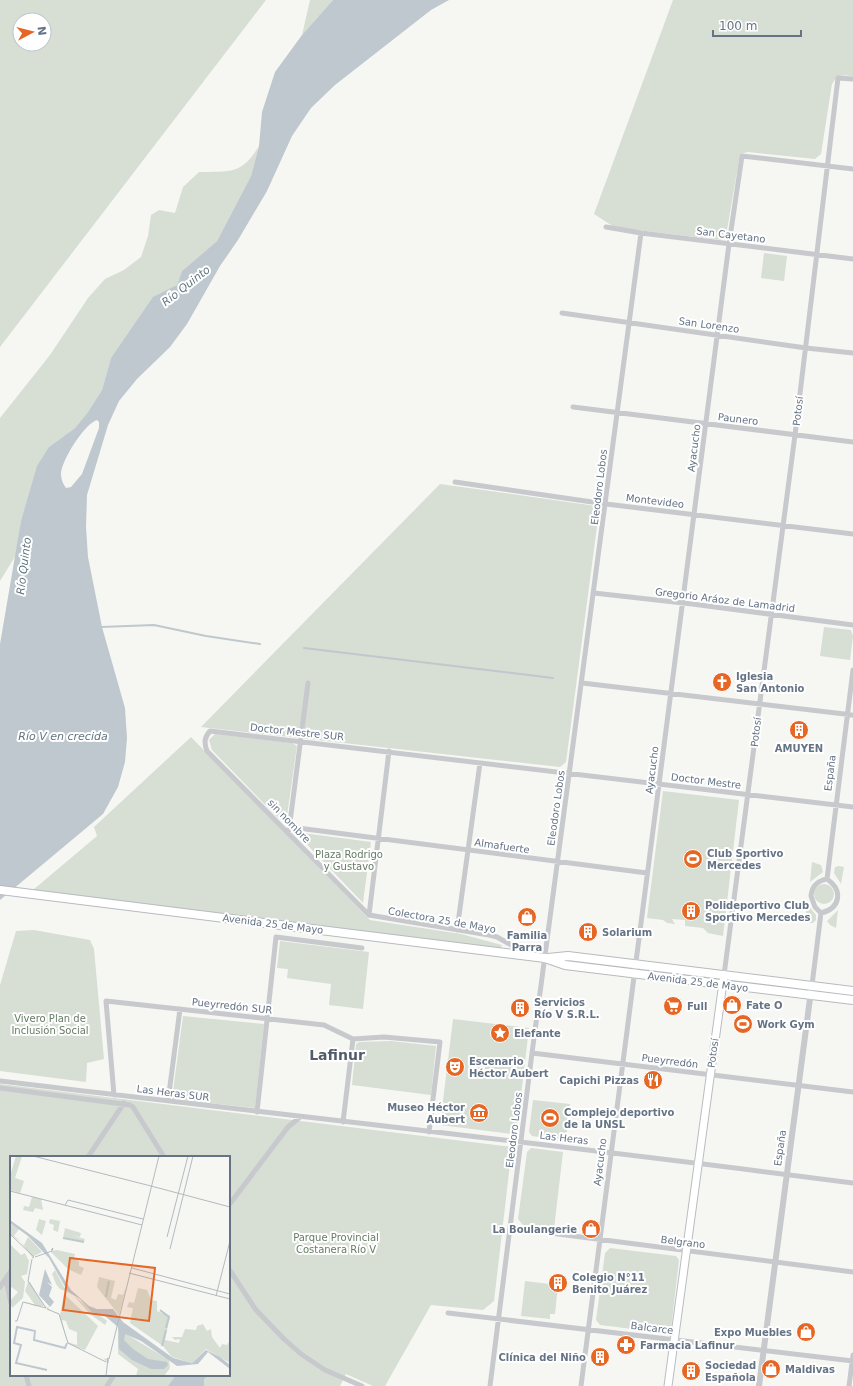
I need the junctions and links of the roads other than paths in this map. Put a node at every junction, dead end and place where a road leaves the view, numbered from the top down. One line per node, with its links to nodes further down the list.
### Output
1 (853, 79): 2 (street, Potosí)
2 (826, 166): 3 (street); 6 (street, Ayacucho); 7 (street, Potosí)
3 (853, 169)
4 (606, 227): 5 (street, San Cayetano)
5 (641, 234): 6 (street, San Cayetano); 10 (street, Eleodoro Lobos)
6 (729, 244): 7 (street, San Cayetano); 11 (street, Ayacucho)
7 (816, 254): 8 (street, San Cayetano); 12 (street, Potosí)
8 (853, 259)
9 (562, 313): 10 (street, San Lorenzo)
10 (629, 323): 11 (street, San Lorenzo); 15 (street, Eleodoro Lobos)
11 (718, 336): 12 (street, San Lorenzo); 16 (street, Ayacucho)
12 (806, 348): 13 (street, San Lorenzo); 17 (street, Potosí)
13 (853, 353)
14 (573, 407): 15 (street, Paunero)
15 (617, 413): 16 (street, Paunero); 20 (street, Eleodoro Lobos)
16 (706, 424): 17 (street, Paunero); 21 (street, Ayacucho)
17 (795, 435): 18 (street, Paunero); 22 (street, Potosí)
18 (853, 442)
19 (455, 482): 20 (street, Montevideo)
20 (606, 504): 21 (street, Montevideo); 24 (street, Eleodoro Lobos)
21 (694, 515): 22 (street, Montevideo); 25 (street, Ayacucho)
22 (783, 526): 23 (street, Montevideo); 26 (street, Potosí)
23 (853, 534)
24 (594, 594): 25 (street, Gregorio Aráoz de Lamadrid); 30 (street, Eleodoro Lobos)
25 (683, 603): 26 (street, Gregorio Aráoz de Lamadrid); 31 (street, Ayacucho)
26 (771, 615): 27 (street, Gregorio Aráoz de Lamadrid); 32 (street, Potosí)
27 (853, 625)
28 (853, 670): 33 (street, España)
29 (308, 683): 35 (street)
30 (582, 683): 31 (street); 38 (street, Eleodoro Lobos)
31 (671, 693): 32 (street); 39 (street, Ayacucho)
32 (760, 704): 33 (street); 40 (street, Potosí)
33 (850, 715): 41 (street, España)
34 (205, 736): 35 (street, Doctor Mestre SUR); 43 (street, sin nombre)
35 (302, 741): 36 (street, Doctor Mestre SUR); 43 (street)
36 (389, 752): 37 (street, Doctor Mestre); 44 (street)
37 (480, 763): 38 (street, Doctor Mestre); 45 (street)
38 (570, 773): 39 (street, Doctor Mestre); 46 (street, Eleodoro Lobos)
39 (659, 784): 40 (street, Doctor Mestre); 47 (street, Ayacucho)
40 (748, 795): 41 (street, Doctor Mestre); 58 (street, Potosí)
41 (836, 805): 42 (street, Doctor Mestre); 48 (street, España)
42 (853, 807)
43 (289, 830): 44 (street, Almafuerte); 51 (street, sin nombre)
44 (378, 839): 45 (street, Almafuerte); 51 (street)
45 (468, 851): 46 (street, Almafuerte); 52 (street)
46 (558, 862): 47 (street, Almafuerte); 55 (street, Eleodoro Lobos)
47 (648, 873): 56 (street, Ayacucho)
48 (827, 879): 50 (street); 50 (street)
49 (0, 890): 54 (main road, Avenida 25 de Mayo)
50 (821, 913): 60 (street, España)
51 (369, 916): 52 (street, Colectora 25 de Mayo)
52 (457, 930): 54 (street, Colectora 25 de Mayo)
53 (362, 948): 65 (street)
54 (532, 956): 55 (main road, Avenida 25 de Mayo)
55 (545, 958): 56 (main road, Avenida 25 de Mayo); 57 (main road, Avenida 25 de Mayo); 67 (street, Eleodoro Lobos)
56 (636, 964): 57 (street, Ayacucho); 58 (main road, Avenida 25 de Mayo)
57 (634, 974): 59 (main road, Avenida 25 de Mayo); 68 (street, Ayacucho)
58 (724, 975): 59 (main road, Potosí); 60 (main road, Avenida 25 de Mayo)
59 (722, 984): 62 (main road, Avenida 25 de Mayo); 69 (main road, Potosí)
60 (812, 986): 61 (main road, Avenida 25 de Mayo); 62 (street, España)
61 (853, 991)
62 (811, 995): 63 (main road, Avenida 25 de Mayo); 71 (street, España)
63 (853, 1000)
64 (180, 1009): 65 (street, Pueyrredón SUR); 74 (street, Pueyrredón SUR); 75 (street)
65 (266, 1019): 66 (street, Pueyrredón SUR); 77 (street)
66 (353, 1039): 79 (street); 80 (street)
67 (532, 1053): 68 (street, Pueyrredón); 81 (street, Eleodoro Lobos)
68 (623, 1064): 69 (street, Pueyrredón); 82 (street, Ayacucho)
69 (710, 1075): 71 (street, Pueyrredón); 85 (main road, Potosí)
70 (0, 1081): 74 (street, Las Heras SUR)
71 (799, 1086): 73 (street, Pueyrredón); 86 (street, España)
72 (0, 1088): 76 (street)
73 (853, 1092)
74 (114, 1095): 75 (street, Las Heras SUR)
75 (168, 1101): 77 (street, Las Heras SUR)
76 (124, 1103): 83 (street); 84 (street)
77 (257, 1112): 78 (street, Las Heras SUR)
78 (300, 1117): 79 (street, Las Heras SUR); 88 (street)
79 (344, 1122): 80 (street, Las Heras)
80 (429, 1132): 81 (street, Las Heras)
81 (522, 1141): 82 (street, Las Heras); 89 (street, Eleodoro Lobos)
82 (610, 1153): 85 (street, Las Heras); 90 (street, Ayacucho)
83 (89, 1156)
84 (163, 1156)
85 (698, 1164): 86 (street, Las Heras); 91 (main road, Potosí)
86 (787, 1174): 87 (street, Las Heras); 92 (street, España)
87 (853, 1183)
88 (230, 1204)
89 (511, 1228): 90 (street, Belgrano); 100 (street, Eleodoro Lobos)
90 (600, 1240): 91 (street, Belgrano); 101 (street, Ayacucho)
91 (686, 1251): 92 (street, Belgrano); 102 (main road, Potosí)
92 (776, 1263): 94 (street, Belgrano); 103 (street, España)
93 (230, 1271): 108 (street)
94 (853, 1272)
95 (10, 1273): 96 (street)
96 (6, 1279): 97 (street); 98 (street)
97 (0, 1287)
98 (10, 1298)
99 (448, 1313): 100 (street, Balcarce)
100 (498, 1319): 101 (street, Balcarce); 112 (street, Eleodoro Lobos)
101 (588, 1330): 102 (street, Balcarce); 113 (street, Ayacucho)
102 (674, 1340): 103 (street, Balcarce); 114 (main road, Potosí)
103 (764, 1350): 105 (street, Balcarce); 115 (street, España)
104 (853, 1355): 105 (street)
105 (852, 1361): 116 (street)
106 (26, 1376): 109 (street)
107 (113, 1376): 110 (street)
108 (351, 1384): 111 (street)
109 (29, 1386)
110 (107, 1386)
111 (362, 1386)
112 (490, 1386)
113 (581, 1386)
114 (668, 1386)
115 (759, 1386)
116 (849, 1386)

